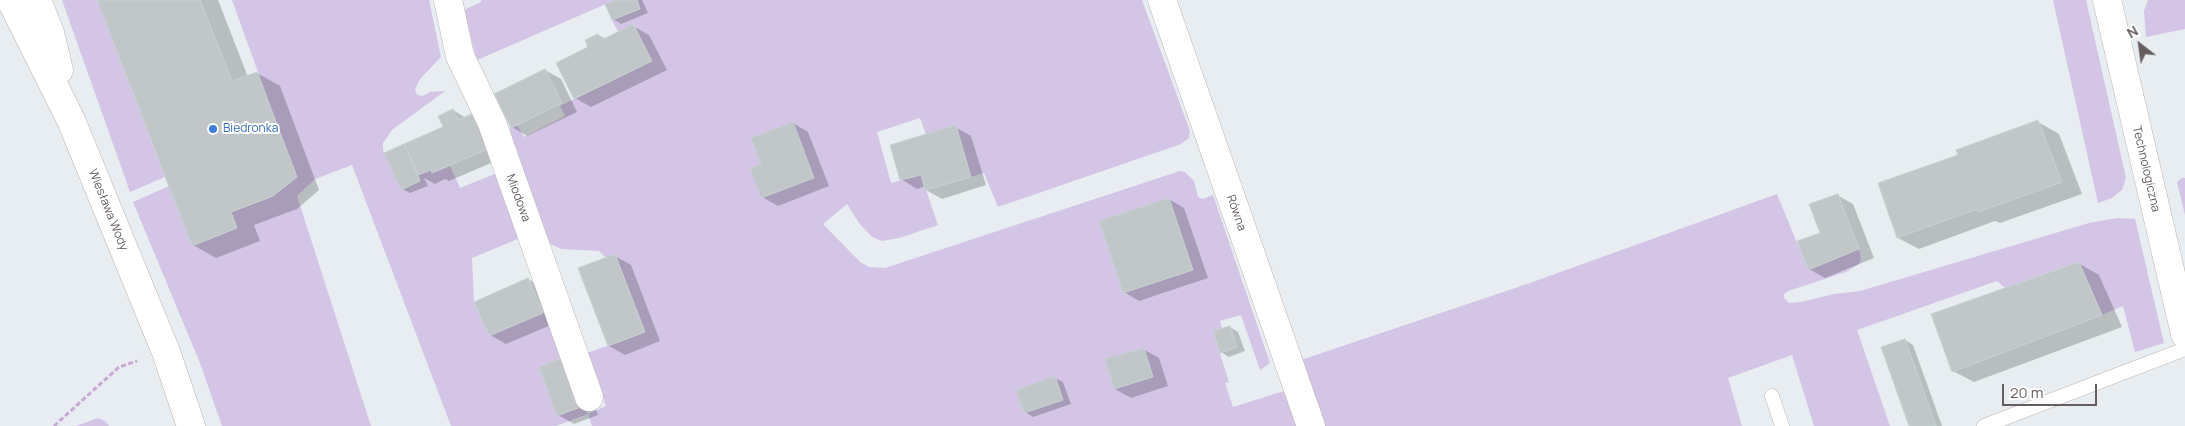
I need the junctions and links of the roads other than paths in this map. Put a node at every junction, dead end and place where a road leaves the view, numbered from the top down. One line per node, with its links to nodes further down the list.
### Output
1 (11, 0): 6 (street, Wiesława Wody)
2 (37, 0): 6 (street)
3 (448, 0): 10 (street, Miodowa)
4 (1162, 0): 12 (street, Równa)
5 (2108, 1): 7 (street, Technologiczna)
6 (71, 120): 11 (street, Wiesława Wody)
7 (2185, 334)
8 (2185, 349): 14 (lane)
9 (1772, 396): 13 (lane)
10 (589, 397)
11 (190, 426)
12 (1311, 426)
13 (1782, 426)
14 (1984, 426)

